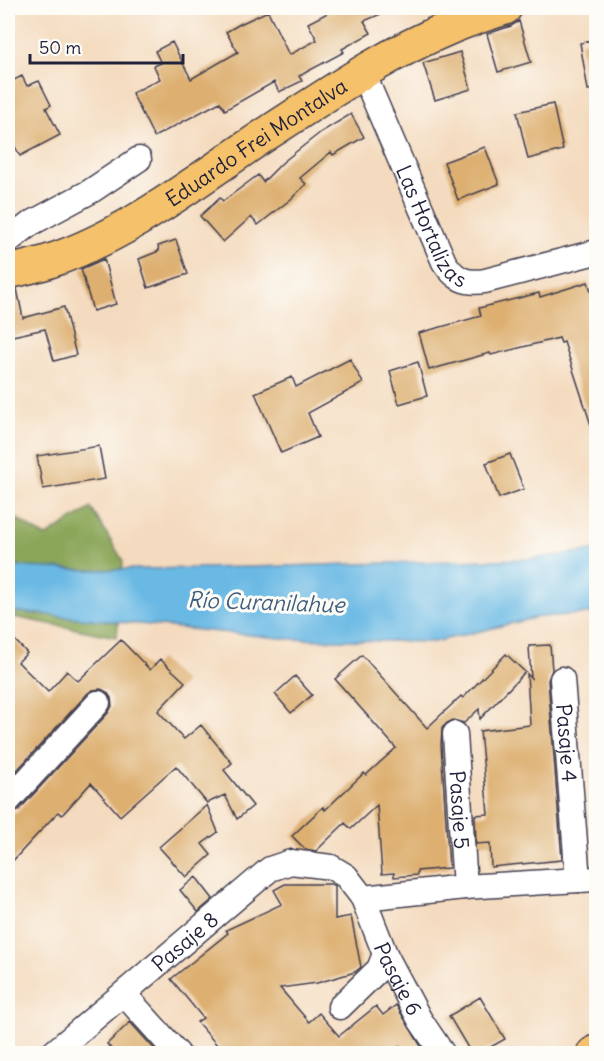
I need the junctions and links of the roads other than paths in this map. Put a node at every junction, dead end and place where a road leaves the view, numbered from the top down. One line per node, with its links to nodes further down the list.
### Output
1 (505, 8): 2 (main road, Eduardo Frei Montalva)
2 (363, 73): 5 (street, Las Hortalizas); 6 (main road, Eduardo Frei Montalva)
3 (139, 159): 4 (street)
4 (8, 241)
5 (597, 252)
6 (8, 272)
7 (562, 679): 12 (street, Pasaje 4)
8 (98, 703): 10 (street)
9 (454, 734): 13 (street, Pasaje 5)
10 (8, 801)
11 (331, 867): 14 (street, Pasaje 6); 16 (street, Pasaje 8)
12 (587, 879): 13 (street)
13 (465, 886): 14 (street)
14 (374, 898): 15 (street, Pasaje 6)
15 (385, 954): 17 (street); 20 (street, Pasaje 6)
16 (124, 994): 18 (street, Pasaje 8); 19 (street)
17 (340, 1007)
18 (52, 1053)
19 (178, 1053)
20 (443, 1053)

